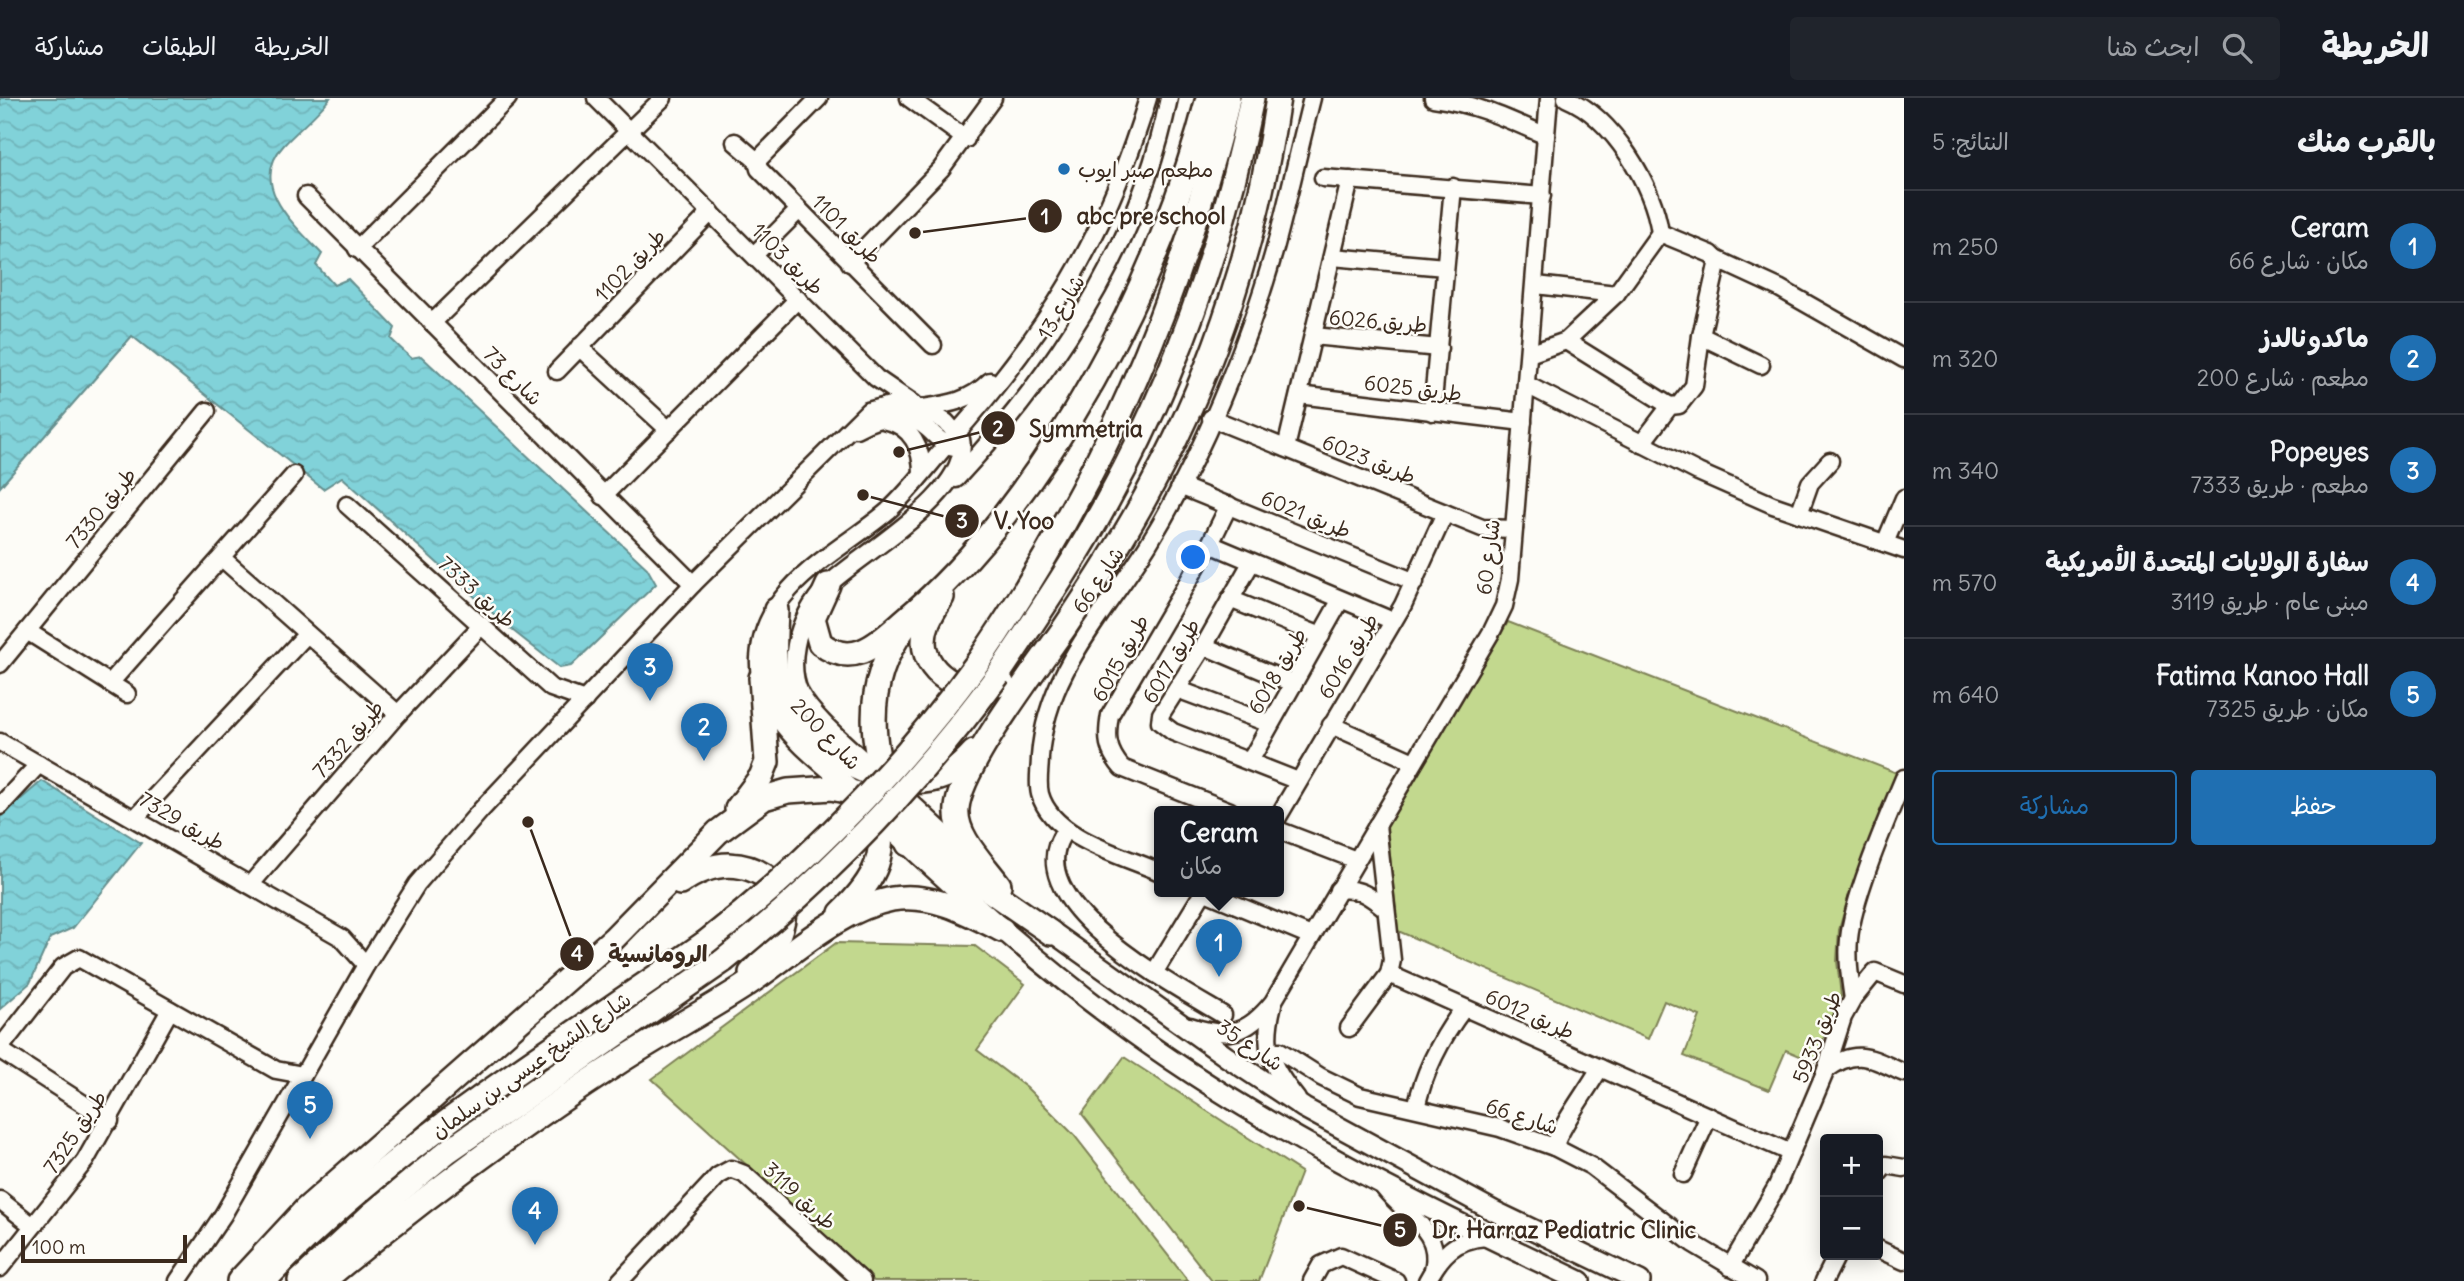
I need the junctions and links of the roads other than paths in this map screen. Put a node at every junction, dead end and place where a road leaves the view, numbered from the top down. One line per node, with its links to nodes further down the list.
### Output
1 (508, 98): 32 (street)
2 (596, 98): 18 (street, طريق 1103)
3 (663, 98): 18 (street)
4 (819, 98): 23 (street)
5 (909, 98): 21 (street)
6 (993, 98): 21 (street)
7 (1139, 98): 19 (street)
8 (1148, 98): 19 (street, شارع 13)
9 (1169, 98): 63 (street, شارع 13)
10 (1208, 98): 85 (highway)
11 (1228, 98): 185 (highway, شارع الشيخ عيسى بن سلمان, bridge)
12 (1252, 98): 186 (highway, شارع الشيخ عيسى بن سلمان, bridge)
13 (1278, 98): 95 (highway)
14 (1312, 98): 59 (street, شارع 66)
15 (1433, 98): 20 (street)
16 (1549, 98): 20 (street, شارع 60)
17 (1566, 98): 31 (street)
18 (629, 131): 30 (street, طريق 1103); 42 (street)
19 (1137, 134): 38 (street, شارع 13)
20 (1546, 136): 28 (street, شارع 60)
21 (966, 139): 36 (street)
22 (734, 142): 23 (street, طريق 1101)
23 (757, 161): 29 (street, طريق 1101)
24 (1323, 178): 25 (street)
25 (1350, 180): 26 (street); 34 (street)
26 (1453, 187): 28 (street); 37 (street, طريق 6026)
27 (306, 195): 32 (street, شارع 73)
28 (1542, 196): 39 (street, شارع 60)
29 (798, 211): 33 (street); 36 (street, طريق 1101)
30 (711, 212): 33 (street, طريق 1103); 47 (street, طريق 1102)
31 (1660, 233): 35 (street); 40 (street)
32 (357, 248): 42 (street, شارع 73)
33 (754, 255): 41 (street, طريق 1103)
34 (1332, 257): 37 (street); 43 (street)
35 (1716, 259): 44 (street); 50 (street)
36 (850, 263): 46 (street, طريق 1101)
37 (1445, 267): 48 (street, طريق 6026)
38 (1073, 277): 56 (street); 65 (street, شارع 13)
39 (1535, 285): 40 (street); 49 (street, شارع 60)
40 (1616, 294): 45 (street)
41 (798, 299): 56 (street, طريق 1103); 62 (street)
42 (432, 323): 72 (street, شارع 73)
43 (1312, 336): 48 (street, طريق 6026); 54 (street)
44 (1701, 336): 51 (street); 55 (street)
45 (1566, 341): 49 (street); 55 (street)
46 (933, 345)
47 (579, 347): 52 (street, طريق 1102); 62 (street)
48 (1439, 348): 58 (street, طريق 6026)
49 (1529, 354): 53 (street, شارع 60)
50 (1904, 359)
51 (1761, 365)
52 (557, 370)
53 (1527, 385): 61 (street, شارع 60); 66 (street)
54 (1299, 395): 58 (street, طريق 6025); 67 (street)
55 (1670, 405): 66 (street)
56 (923, 408): 64 (street); 65 (street)
57 (207, 411): 96 (street, طريق 7330)
58 (1432, 412): 61 (street, طريق 6025)
59 (1211, 418): 67 (street, طريق 6023); 71 (street, شارع 66)
60 (873, 421): 64 (street); 65 (street); 69 (street)
61 (1523, 422): 79 (street, شارع 60)
62 (669, 430): 72 (street)
63 (996, 433): 65 (street, شارع 200); 74 (street, شارع 13)
64 (838, 438): 87 (street)
65 (955, 442): 69 (street, شارع 200); 74 (street, شارع 200)
66 (1641, 444): 78 (street)
67 (1286, 448): 77 (street, طريق 6023)
68 (1830, 461): 78 (street)
69 (922, 473): 92 (street, شارع 200)
70 (294, 475): 83 (street)
71 (1180, 486): 76 (street, طريق 6021); 125 (street, شارع 66)
72 (603, 496): 87 (street, شارع 73)
73 (1904, 498): 81 (street)
74 (930, 502): 88 (street, شارع 200)
75 (347, 505): 94 (street, طريق 7333)
76 (1229, 505): 80 (street, طريق 6015); 86 (street, طريق 6021)
77 (1445, 513): 79 (street, طريق 6023); 86 (street, طريق 6016)
78 (1799, 514): 81 (street)
79 (1514, 529): 115 (street, شارع 60)
80 (1210, 544): 84 (street); 121 (street, طريق 6015)
81 (1885, 544): 82 (street)
82 (1904, 550)
83 (222, 558): 97 (street); 102 (street)
84 (1251, 563): 89 (street, طريق 6017); 90 (street)
85 (962, 565): 91 (highway); 95 (highway)
86 (1415, 582): 93 (street, طريق 6016)
87 (693, 584): 107 (street)
88 (828, 585): 91 (highway); 119 (street, شارع 200)
89 (1230, 599): 98 (street); 99 (street, طريق 6017)
90 (1340, 601): 93 (street); 98 (street, طريق 6018)
91 (921, 606): 119 (highway)
92 (776, 610): 101 (street, شارع 200); 119 (highway)
93 (1393, 621): 112 (street, طريق 6016)
94 (482, 625): 104 (street, طريق 7333); 109 (street, طريق 7332)
95 (1066, 625): 108 (highway)
96 (27, 631): 100 (street, طريق 7330); 102 (street)
97 (307, 634): 109 (street); 123 (street)
98 (1321, 636): 103 (street, طريق 6018)
99 (1204, 646): 103 (street); 105 (street, طريق 6017)
100 (0, 664)
101 (761, 678): 119 (street, شارع 200); 126 (highway)
102 (110, 683): 106 (street)
103 (1294, 684): 111 (street, طريق 6018)
104 (551, 688): 107 (street, طريق 7333); 110 (street)
105 (1177, 689): 111 (street); 114 (street, طريق 6017)
106 (127, 694)
107 (585, 700): 110 (street)
108 (1014, 700): 119 (highway); 132 (highway)
109 (398, 714): 131 (street, طريق 7332)
110 (569, 717): 143 (street)
111 (1270, 724): 114 (street, طريق 6018)
112 (1332, 725): 115 (street); 118 (street, طريق 6016)
113 (0, 742): 116 (street, طريق 7329)
114 (1250, 761): 118 (street, طريق 6017)
115 (1414, 762): 124 (street, شارع 60)
116 (38, 764): 120 (street); 123 (street, طريق 7329)
117 (1904, 778): 148 (street)
118 (1298, 781): 122 (street, طريق 6016)
119 (871, 788): 126 (highway); 128 (highway); 132 (main road, شارع 35); 139 (highway); 140 (highway)
120 (0, 806)
121 (1217, 806)
122 (1284, 808)
123 (135, 818): 131 (street, طريق 7329)
124 (1377, 825): 129 (street, شارع 60); 137 (street)
125 (1066, 831): 130 (street); 145 (street)
126 (718, 832): 136 (highway)
127 (1284, 832): 129 (street)
128 (908, 844): 138 (main road)
129 (1356, 860): 133 (street, شارع 60)
130 (1154, 869)
131 (250, 885): 142 (street, طريق 7329)
132 (999, 885): 139 (main road, شارع 35)
133 (1338, 890): 137 (street); 141 (street, شارع 60)
134 (1200, 897): 145 (street)
135 (1218, 897): 141 (street)
136 (646, 907): 152 (highway); 184 (highway)
137 (1386, 909): 146 (street)
138 (1002, 930): 140 (highway); 173 (main road)
139 (1051, 933): 154 (main road, شارع 35)
140 (818, 935): 152 (highway)
141 (1311, 936): 149 (street, شارع 60)
142 (342, 939): 143 (street, طريق 7329); 144 (street, طريق 7329)
143 (378, 944): 144 (street)
144 (366, 965): 162 (street)
145 (1154, 972): 153 (street)
146 (1389, 974): 150 (street, طريق 6012); 155 (street)
147 (1904, 984): 148 (street, طريق 5933)
148 (1853, 999): 160 (street, طريق 5933)
149 (1273, 1002): 154 (street); 164 (street)
150 (1464, 1008): 158 (street, طريق 6012); 165 (street)
151 (170, 1010): 156 (street); 159 (street); 167 (street, طريق 7325)
152 (699, 1013): 187 (highway)
153 (1223, 1016)
154 (1177, 1021): 164 (main road, شارع 35)
155 (1349, 1028)
156 (0, 1049): 167 (street)
157 (1280, 1051): 165 (street, شارع 66)
158 (1600, 1068): 166 (street, طريق 6012); 168 (street)
159 (276, 1070): 162 (street); 163 (street)
160 (1826, 1070): 161 (street); 169 (street, طريق 5933)
161 (1904, 1073)
162 (303, 1075): 163 (street)
163 (293, 1093): 183 (street)
164 (1304, 1108): 193 (main road, شارع 35)
165 (1416, 1108): 168 (street, شارع 66)
166 (1709, 1116): 169 (street, طريق 6012); 172 (street)
167 (110, 1121): 175 (street, طريق 7325)
168 (1554, 1147): 180 (street, شارع 66)
169 (1791, 1153): 180 (street, طريق 5933)
170 (1883, 1168): 171 (street)
171 (1904, 1168)
172 (1683, 1174)
173 (1382, 1186): 176 (main road); 182 (street)
174 (0, 1200): 175 (street)
175 (33, 1226): 181 (street, طريق 7325)
176 (1486, 1237): 182 (street); 192 (main road)
177 (1883, 1251): 179 (street)
178 (1834, 1260): 195 (street)
179 (1904, 1261)
180 (1730, 1267): 194 (street, شارع 66)
181 (0, 1268)
182 (1430, 1275)
183 (178, 1281)
184 (239, 1281)
185 (264, 1281)
186 (300, 1281)
187 (323, 1281)
188 (621, 1281): 189 (street, طريق 3119)
189 (862, 1281)
190 (1312, 1281): 191 (street)
191 (1396, 1281)
192 (1580, 1281)
193 (1640, 1281)
194 (1756, 1281)
195 (1824, 1281)

